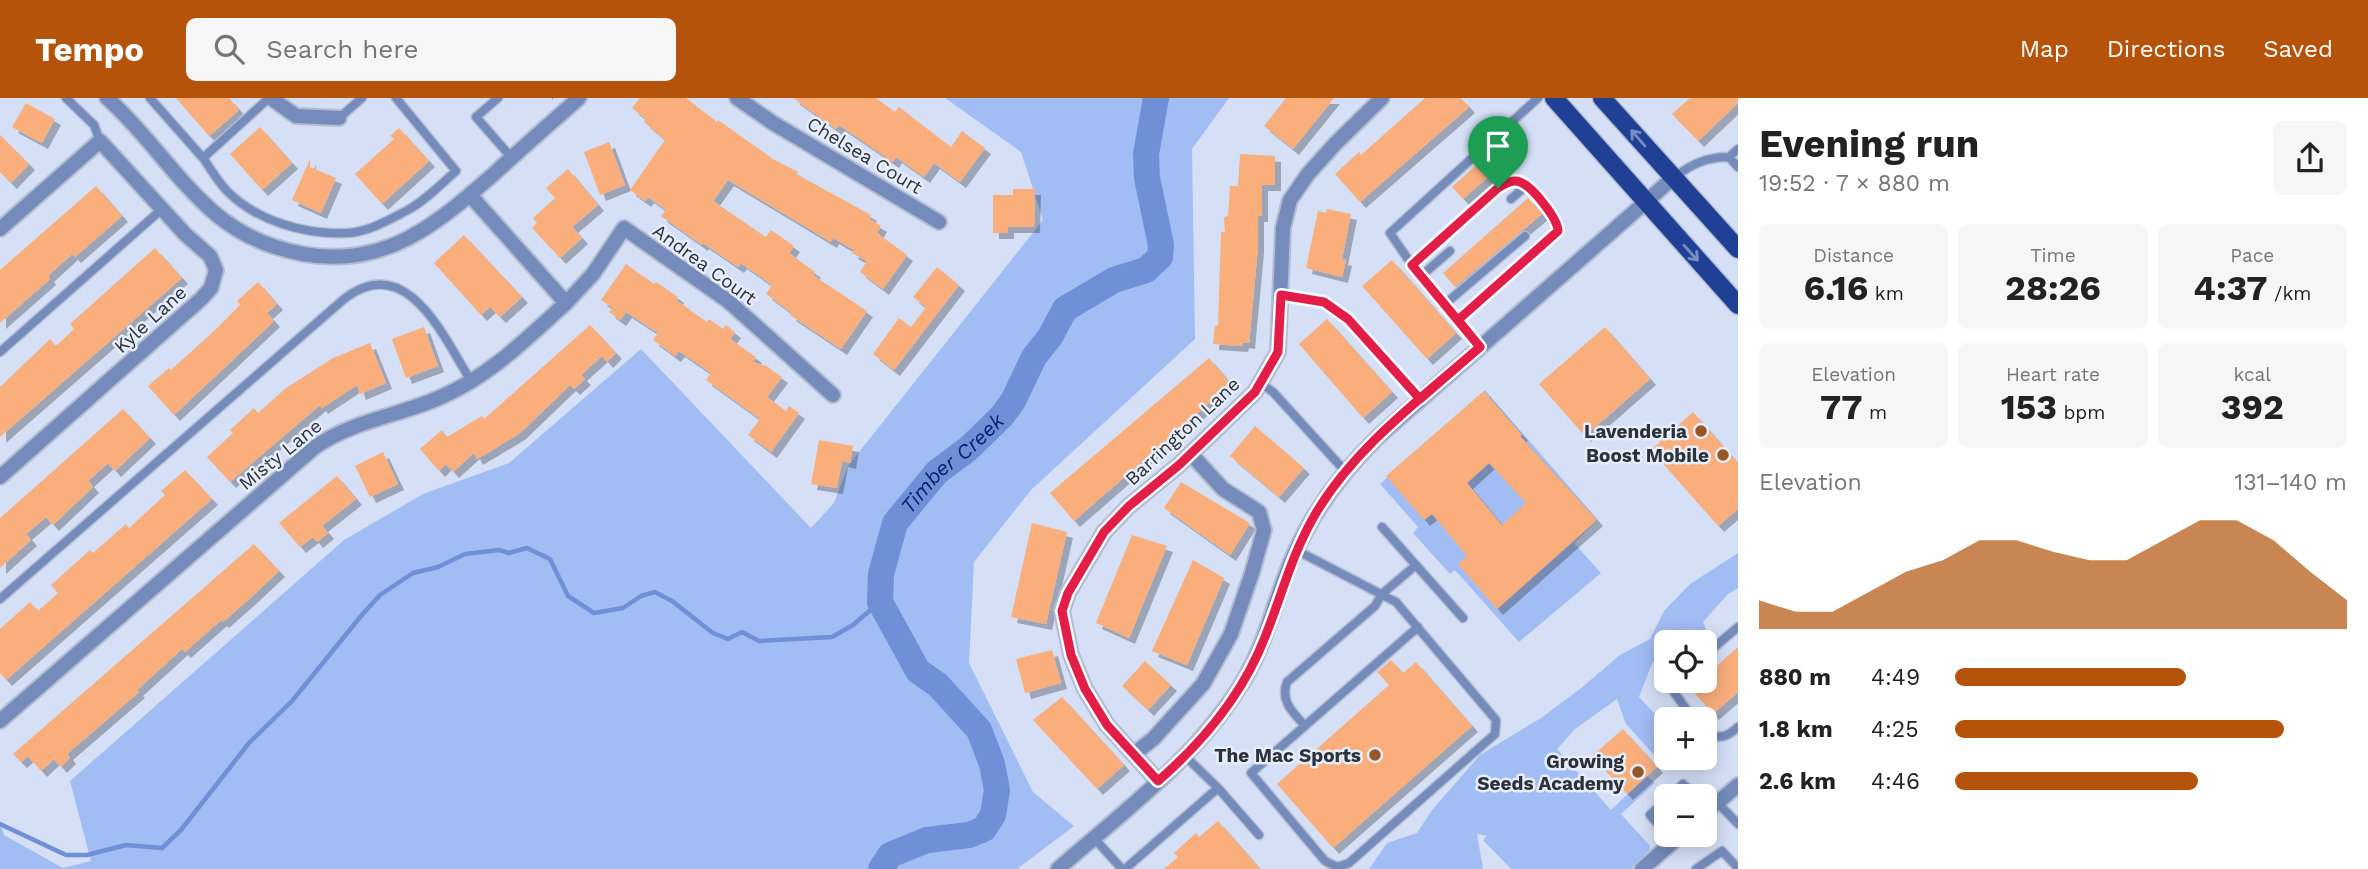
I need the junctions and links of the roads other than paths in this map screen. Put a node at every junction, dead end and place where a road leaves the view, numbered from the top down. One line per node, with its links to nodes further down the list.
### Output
1 (66, 98): 15 (lane)
2 (107, 98): 23 (street)
3 (150, 98): 17 (lane)
4 (270, 98): 14 (street); 17 (lane)
5 (362, 98): 14 (lane)
6 (396, 98): 17 (lane)
7 (498, 98): 18 (lane)
8 (579, 98): 18 (street)
9 (737, 98): 27 (street, Chelsea Court)
10 (1382, 98): 34 (street, Barrington Lane)
11 (1538, 98): 32 (lane)
12 (1554, 98): 25 (main road)
13 (1602, 98): 21 (main road, one-way to 13)
14 (339, 118)
15 (100, 141): 26 (street, Kyle Lane); 28 (street)
16 (1738, 149): 19 (lane)
17 (202, 158)
18 (512, 158): 23 (street)
19 (1729, 158): 20 (lane); 21 (lane)
20 (1738, 167)
21 (1673, 178): 25 (street); 30 (main road)
22 (1527, 186): 24 (lane); 32 (lane); 38 (lane)
23 (470, 195): 35 (street)
24 (1510, 199)
25 (1646, 202): 37 (main road, one-way to 37); 39 (street)
26 (162, 209): 40 (lane); 47 (street, Kyle Lane)
27 (939, 222)
28 (0, 229)
29 (1525, 236): 36 (lane)
30 (1738, 249)
31 (1450, 251): 33 (lane)
32 (1412, 265): 33 (lane)
33 (1421, 276): 36 (lane)
34 (1281, 295): 42 (street, Barrington Lane); 44 (lane)
35 (566, 303): 41 (street, Misty Lane); 43 (street, Andrea Court)
36 (1445, 304): 38 (lane)
37 (1738, 305)
38 (1458, 320): 39 (lane)
39 (1480, 347): 44 (street)
40 (0, 352)
41 (471, 382): 52 (lane); 57 (street, Misty Lane)
42 (1260, 383): 45 (street, Barrington Lane); 46 (lane)
43 (833, 395)
44 (1420, 399): 46 (street)
45 (1191, 454): 61 (street, Barrington Lane); 61 (street)
46 (1345, 471): 49 (street)
47 (0, 477)
48 (1382, 527): 50 (lane)
49 (1296, 550): 51 (lane); 62 (street)
50 (1416, 565): 51 (lane); 53 (lane)
51 (1382, 594): 54 (lane); 58 (lane)
52 (0, 599)
53 (1463, 618)
54 (1418, 627): 58 (lane); 58 (lane)
55 (1738, 627): 56 (lane)
56 (1717, 645)
57 (0, 721)
58 (1305, 726)
59 (1738, 727): 60 (lane)
60 (1717, 738)
61 (1134, 754): 63 (street, Barrington Lane)
62 (1186, 757): 63 (street); 65 (lane)
63 (1158, 781): 70 (street)
64 (1738, 785): 66 (street)
65 (1218, 788): 69 (lane); 74 (lane)
66 (1717, 802)
67 (1717, 811): 68 (lane)
68 (1738, 824)
69 (1259, 835)
70 (1094, 838): 73 (street); 74 (lane)
71 (1663, 847): 75 (street)
72 (1738, 868): 76 (lane)
73 (1058, 869)
74 (1124, 869)
75 (1642, 869)
76 (1696, 869)

